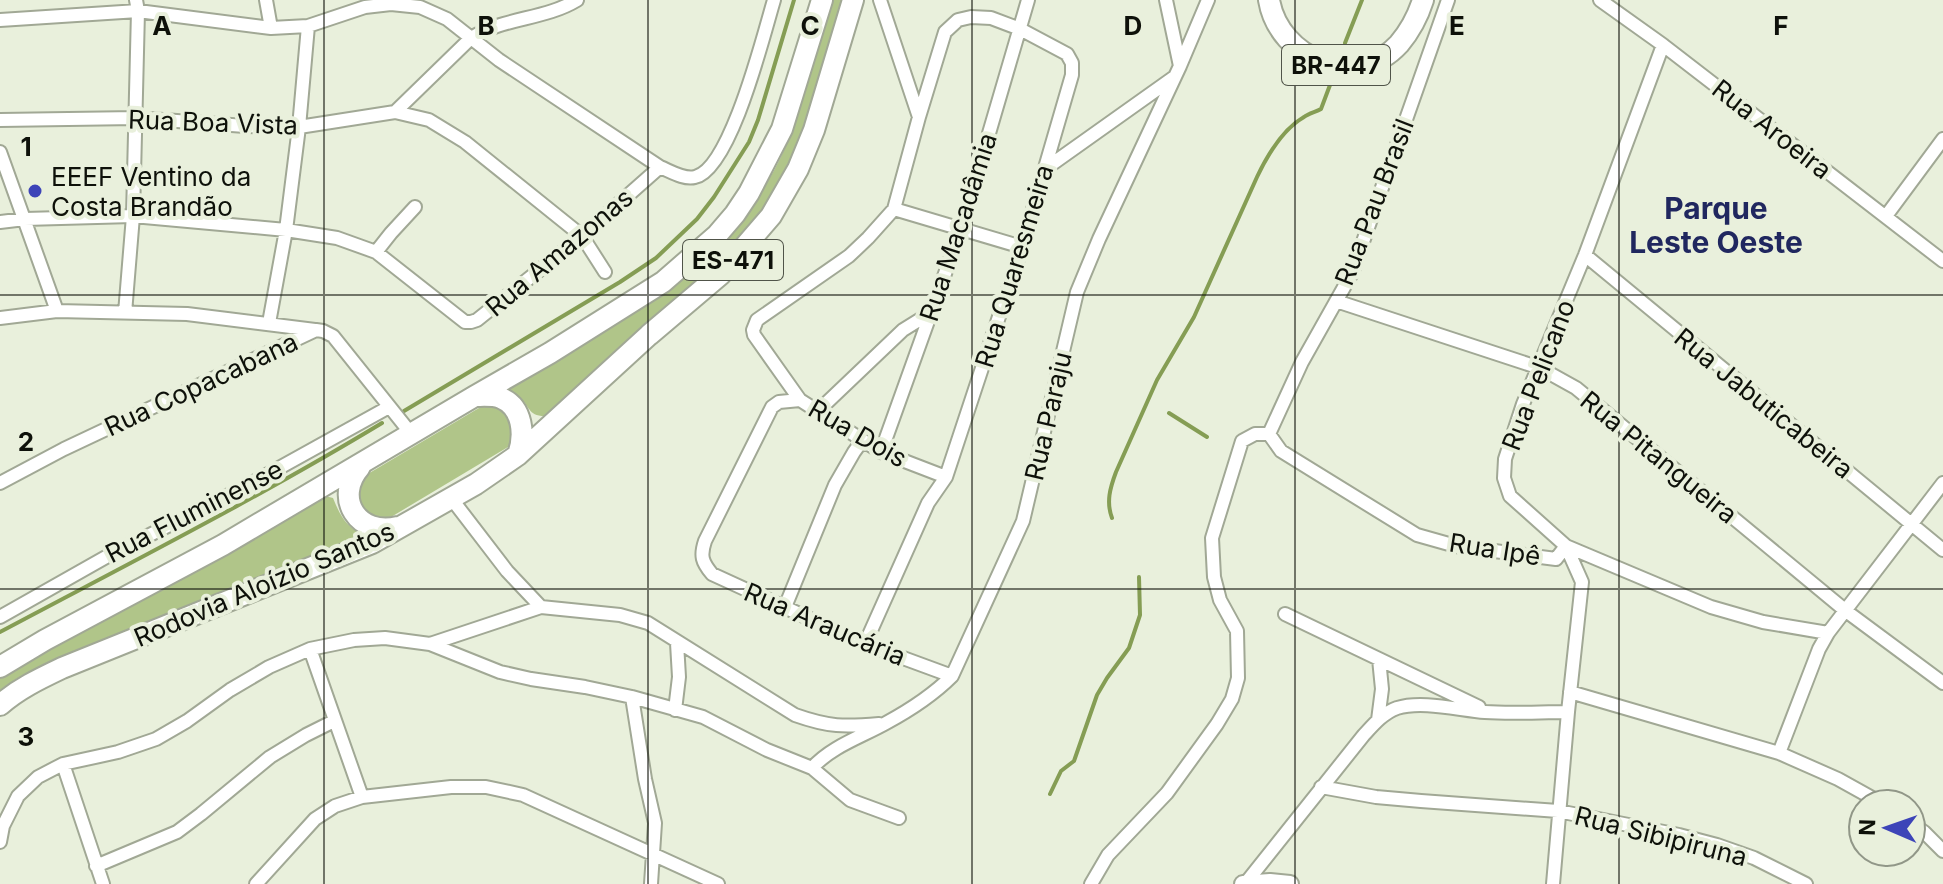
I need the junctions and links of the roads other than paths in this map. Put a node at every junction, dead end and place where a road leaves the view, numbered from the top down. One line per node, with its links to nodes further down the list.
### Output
1 (266, 0): 17 (street)
2 (577, 0): 19 (street)
3 (774, 0): 29 (street)
4 (853, 0): 61 (main road, Rodovia Aloízio Santos / ES-471)
5 (880, 0): 23 (street)
6 (1028, 0): 18 (street, Rua Macadâmia)
7 (1166, 0): 21 (street)
8 (1208, 0): 21 (street, Rua Paraju)
9 (1269, 0): 10 (main road, BR-447)
10 (1423, 0)
11 (1600, 0): 20 (street, Rua Aroeira)
12 (1448, 2): 45 (street, Rua Pau Brasil)
13 (819, 4): 53 (main road, Rodovia Aloízio Santos / ES-471)
14 (137, 5): 15 (street); 17 (street); 24 (street)
15 (0, 20)
16 (308, 26): 17 (street); 19 (street); 26 (street)
17 (271, 28)
18 (1020, 29): 23 (street); 30 (street, Rua Quaresmeira); 37 (street, Rua Macadâmia)
19 (471, 38): 22 (street); 29 (street)
20 (1663, 45): 34 (street, Rua Aroeira); 42 (street, Rua Pelicano)
21 (1177, 72): 30 (street); 83 (street, Rua Paraju)
22 (395, 112): 26 (street, Rua Boa Vista); 39 (street, Rua Boa Vista)
23 (919, 117): 32 (street)
24 (136, 118): 25 (street, Rua Boa Vista); 26 (street, Rua Boa Vista); 33 (street)
25 (0, 120)
26 (299, 127): 38 (street)
27 (1943, 139): 34 (street)
28 (0, 152): 35 (street)
29 (660, 167): 39 (street, Rua Amazonas)
30 (1045, 169): 40 (street, Rua Quaresmeira)
31 (415, 207): 41 (street)
32 (894, 209): 37 (street); 54 (street, Rua Dois)
33 (133, 216): 35 (street, Rua Amazonas); 38 (street, Rua Amazonas); 48 (street)
34 (1886, 216): 43 (street, Rua Aroeira)
35 (25, 219): 36 (street, Rua Amazonas); 46 (street)
36 (0, 222)
37 (961, 229): 40 (street); 47 (street, Rua Macadâmia)
38 (286, 230): 41 (street, Rua Amazonas); 50 (street)
39 (582, 236): 41 (street, Rua Amazonas); 44 (street, Rua Boa Vista)
40 (1022, 247): 63 (street, Rua Quaresmeira)
41 (376, 252)
42 (1585, 255): 52 (street, Rua Pelicano); 67 (street, Rua Jabuticabeira)
43 (1943, 261)
44 (605, 272)
45 (1336, 301): 52 (street, Rua Pitangueira); 57 (street, Rua Pau Brasil)
46 (57, 311): 48 (street); 49 (street)
47 (932, 312): 56 (street); 60 (street, Rua Macadâmia)
48 (125, 313): 50 (street)
49 (0, 318)
50 (269, 323): 51 (street)
51 (316, 330): 55 (street, Rua Copacabana); 64 (street, Rua Copacabana)
52 (1540, 368): 69 (street, Rua Pelicano); 73 (street, Rua Pitangueira)
53 (475, 396): 58 (main road, Rodovia Aloízio Santos / ES-471); 61 (main road)
54 (800, 400): 56 (street, Rua Dois); 72 (street, Rua Araucária)
55 (389, 407): 58 (street, Rua Copacabana); 75 (street, Rua Fluminense)
56 (818, 411): 59 (street, Rua Dois)
57 (1269, 434): 69 (street, Rua Ipê); 111 (street)
58 (410, 436): 62 (main road, Rodovia Aloízio Santos / ES-471)
59 (862, 441): 60 (street, Rua Dois); 72 (street)
60 (881, 452): 63 (street, Rua Dois)
61 (518, 455): 66 (main road, Rodovia Aloízio Santos / ES-471)
62 (362, 464): 68 (main road); 82 (main road, Rodovia Aloízio Santos / ES-471)
63 (946, 477): 79 (street, Rua Quaresmeira)
64 (0, 483)
65 (1943, 483): 67 (street)
66 (451, 498): 68 (main road, Rodovia Aloízio Santos / ES-471); 71 (street)
67 (1911, 524): 70 (street, Rua Jabuticabeira); 73 (street)
68 (404, 526): 87 (main road, Rodovia Aloízio Santos / ES-471)
69 (1566, 546): 76 (street, Rua Ipê); 85 (street, Rua Pelicano)
70 (1943, 550)
71 (541, 607): 77 (street); 78 (street)
72 (785, 607): 79 (street, Rua Araucária)
73 (1846, 611): 76 (street); 84 (street, Rua Pitangueira)
74 (1285, 614): 81 (street)
75 (0, 617)
76 (1828, 633): 94 (street)
77 (677, 643): 88 (street); 93 (street)
78 (430, 644): 80 (street); 86 (street)
79 (865, 644): 83 (street, Rua Araucária)
80 (310, 649): 92 (street); 95 (street)
81 (1379, 659): 89 (street); 91 (street)
82 (0, 667)
83 (952, 676): 93 (street, Rua Paraju)
84 (1943, 683)
85 (1570, 692): 90 (street, Rua Pelicano); 94 (street)
86 (632, 697): 88 (street); 105 (street)
87 (0, 705)
88 (675, 710): 96 (street)
89 (1489, 712): 90 (street); 91 (street)
90 (1568, 712): 100 (street, Rua Pelicano)
91 (1378, 720): 97 (street)
92 (334, 721): 99 (street); 106 (street)
93 (887, 723): 96 (street, Rua Paraju)
94 (1779, 753): 98 (street)
95 (63, 764): 103 (street); 106 (street)
96 (812, 768): 101 (street)
97 (1321, 787): 100 (street, Rua Sibipiruna); 112 (street)
98 (1854, 788)
99 (362, 797): 105 (street); 108 (street)
100 (1558, 811): 114 (street, Rua Pelicano); 115 (street, Rua Sibipiruna)
101 (899, 818)
102 (1927, 835): 104 (street)
103 (0, 842)
104 (1943, 851)
105 (653, 854): 109 (street); 110 (street)
106 (96, 866): 107 (street)
107 (103, 884)
108 (256, 884)
109 (651, 884)
110 (718, 884)
111 (1091, 884)
112 (1244, 884): 113 (street)
113 (1290, 884)
114 (1553, 884)
115 (1806, 884)

